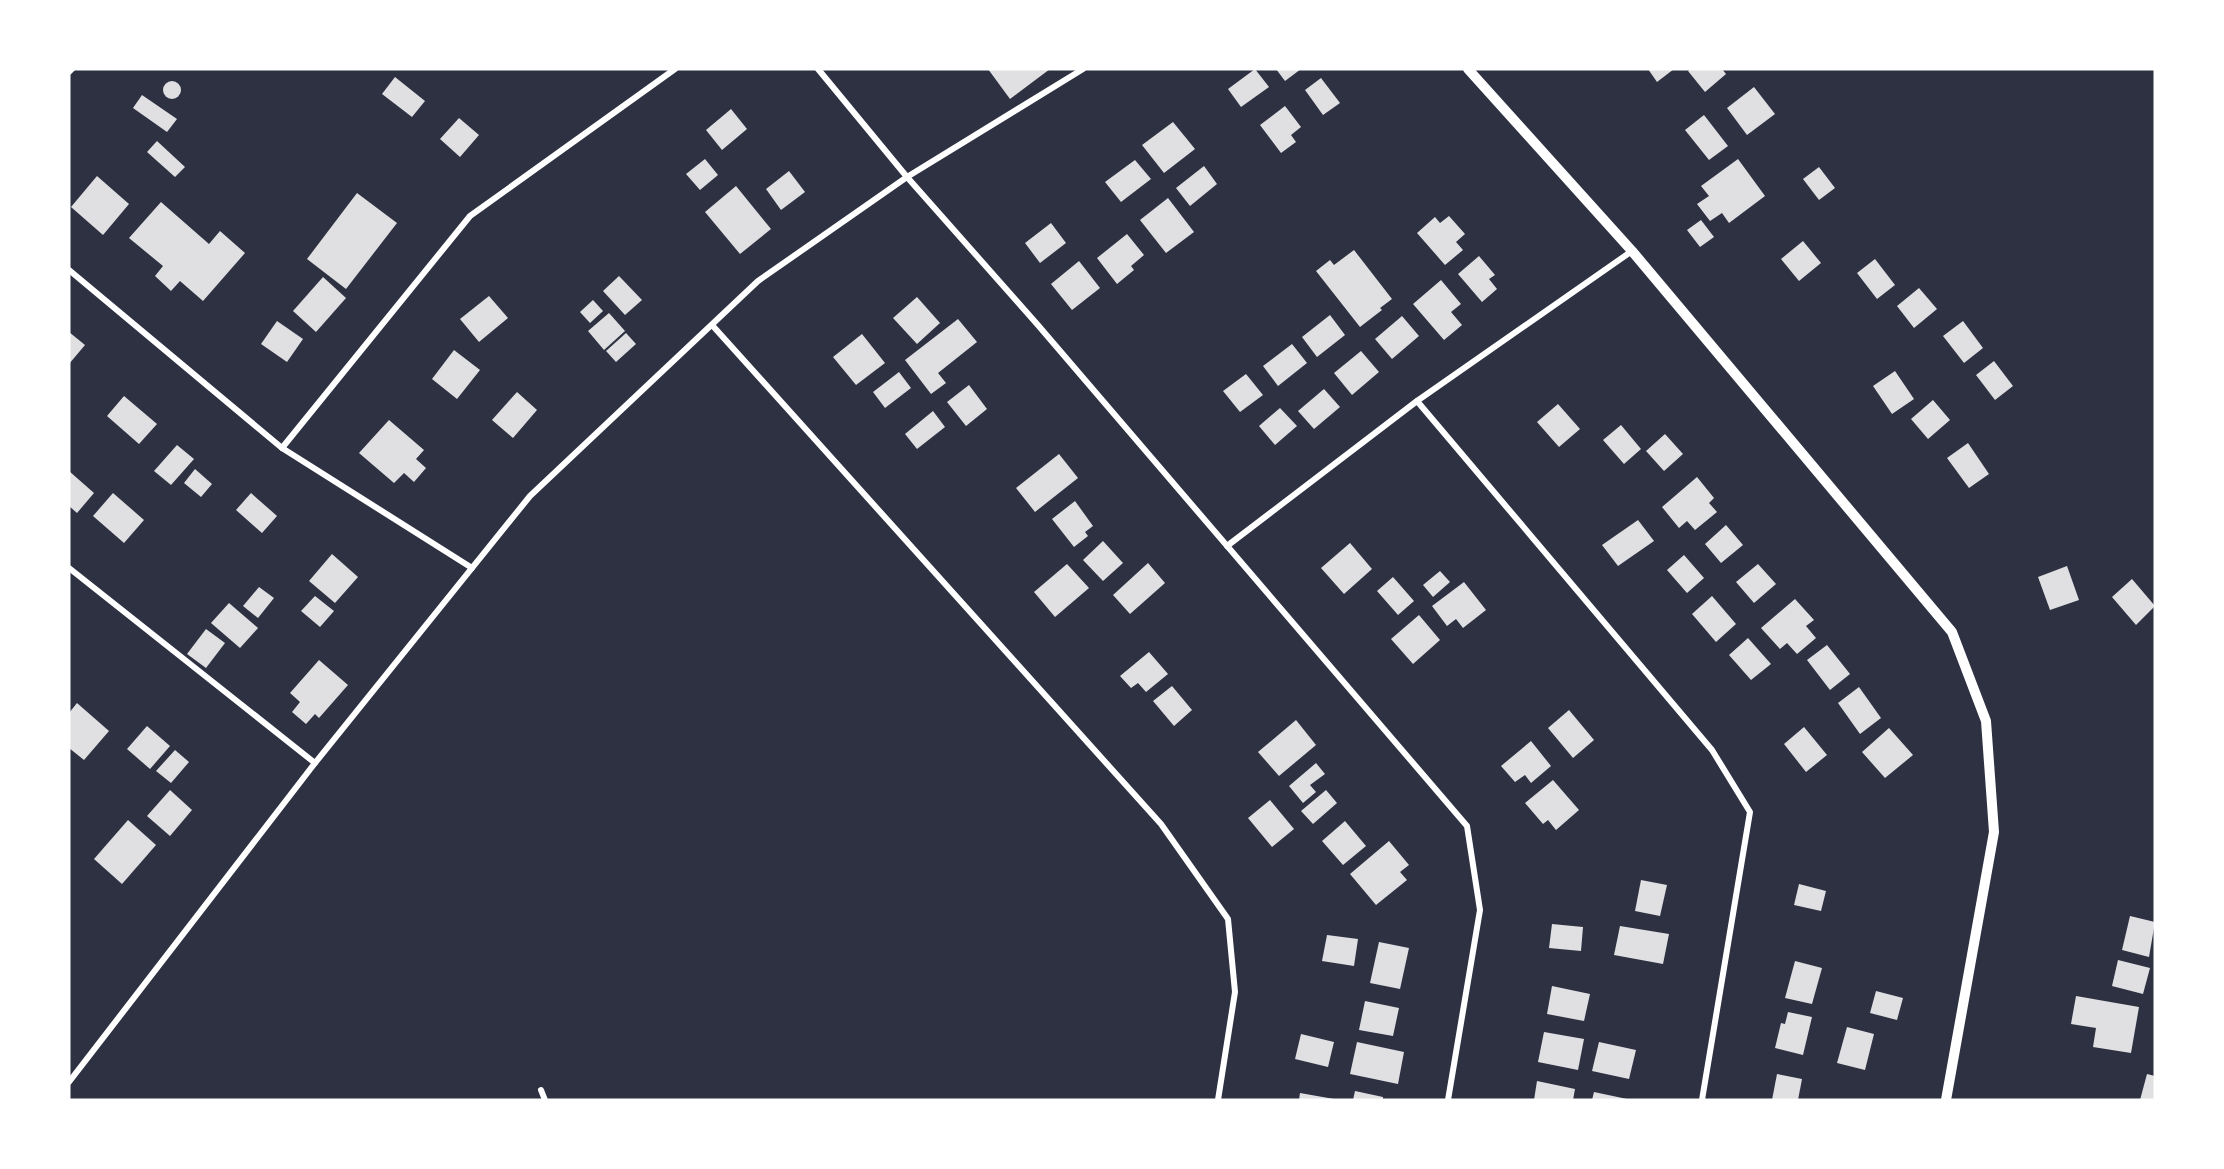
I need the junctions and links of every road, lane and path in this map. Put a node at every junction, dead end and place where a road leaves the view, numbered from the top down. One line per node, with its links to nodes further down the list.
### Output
1 (675, 69): 10 (street)
2 (818, 69): 5 (street)
3 (1083, 69): 5 (street)
4 (1468, 69): 6 (street)
5 (907, 177): 8 (street); 11 (street)
6 (1632, 251): 9 (street); 21 (street)
7 (69, 270): 10 (street)
8 (712, 325): 13 (street); 18 (street)
9 (1417, 401): 11 (street); 20 (street)
10 (282, 448): 13 (street)
11 (1227, 546): 19 (street)
12 (69, 568): 14 (street)
13 (472, 568): 14 (street)
14 (315, 764): 15 (street)
15 (69, 1082)
16 (541, 1090): 17 (street)
17 (545, 1100)
18 (1218, 1100)
19 (1448, 1100)
20 (1702, 1100)
21 (1946, 1100)

